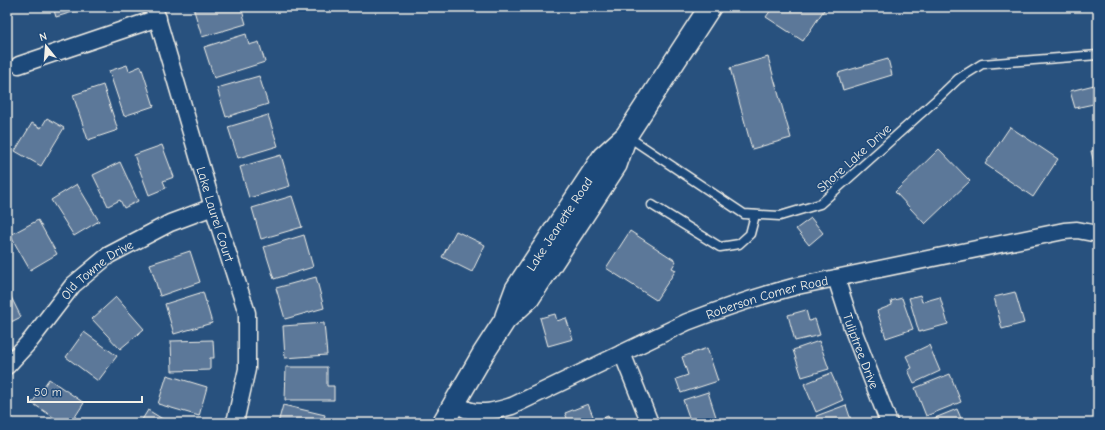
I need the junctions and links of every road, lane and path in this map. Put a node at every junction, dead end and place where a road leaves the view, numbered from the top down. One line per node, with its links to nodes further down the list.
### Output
1 (710, 7): 5 (street, Lake Jeanette Road)
2 (156, 12): 4 (street); 7 (street, Lake Laurel Court)
3 (1098, 55): 8 (lane, Shore Lake Drive)
4 (19, 65)
5 (626, 136): 8 (lane, Shore Lake Drive); 13 (street, Lake Jeanette Road)
6 (652, 205): 8 (lane)
7 (213, 207): 12 (street, Old Towne Drive); 14 (street, Lake Laurel Court)
8 (755, 214)
9 (1098, 234): 10 (street, Roberson Comer Road)
10 (836, 278): 11 (street, Roberson Comer Road); 17 (street, Tuliptree Drive)
11 (622, 353): 13 (street, Roberson Comer Road); 16 (street)
12 (7, 366)
13 (454, 402): 15 (street, Lake Jeanette Road)
14 (234, 423)
15 (443, 423)
16 (650, 423)
17 (889, 423)

